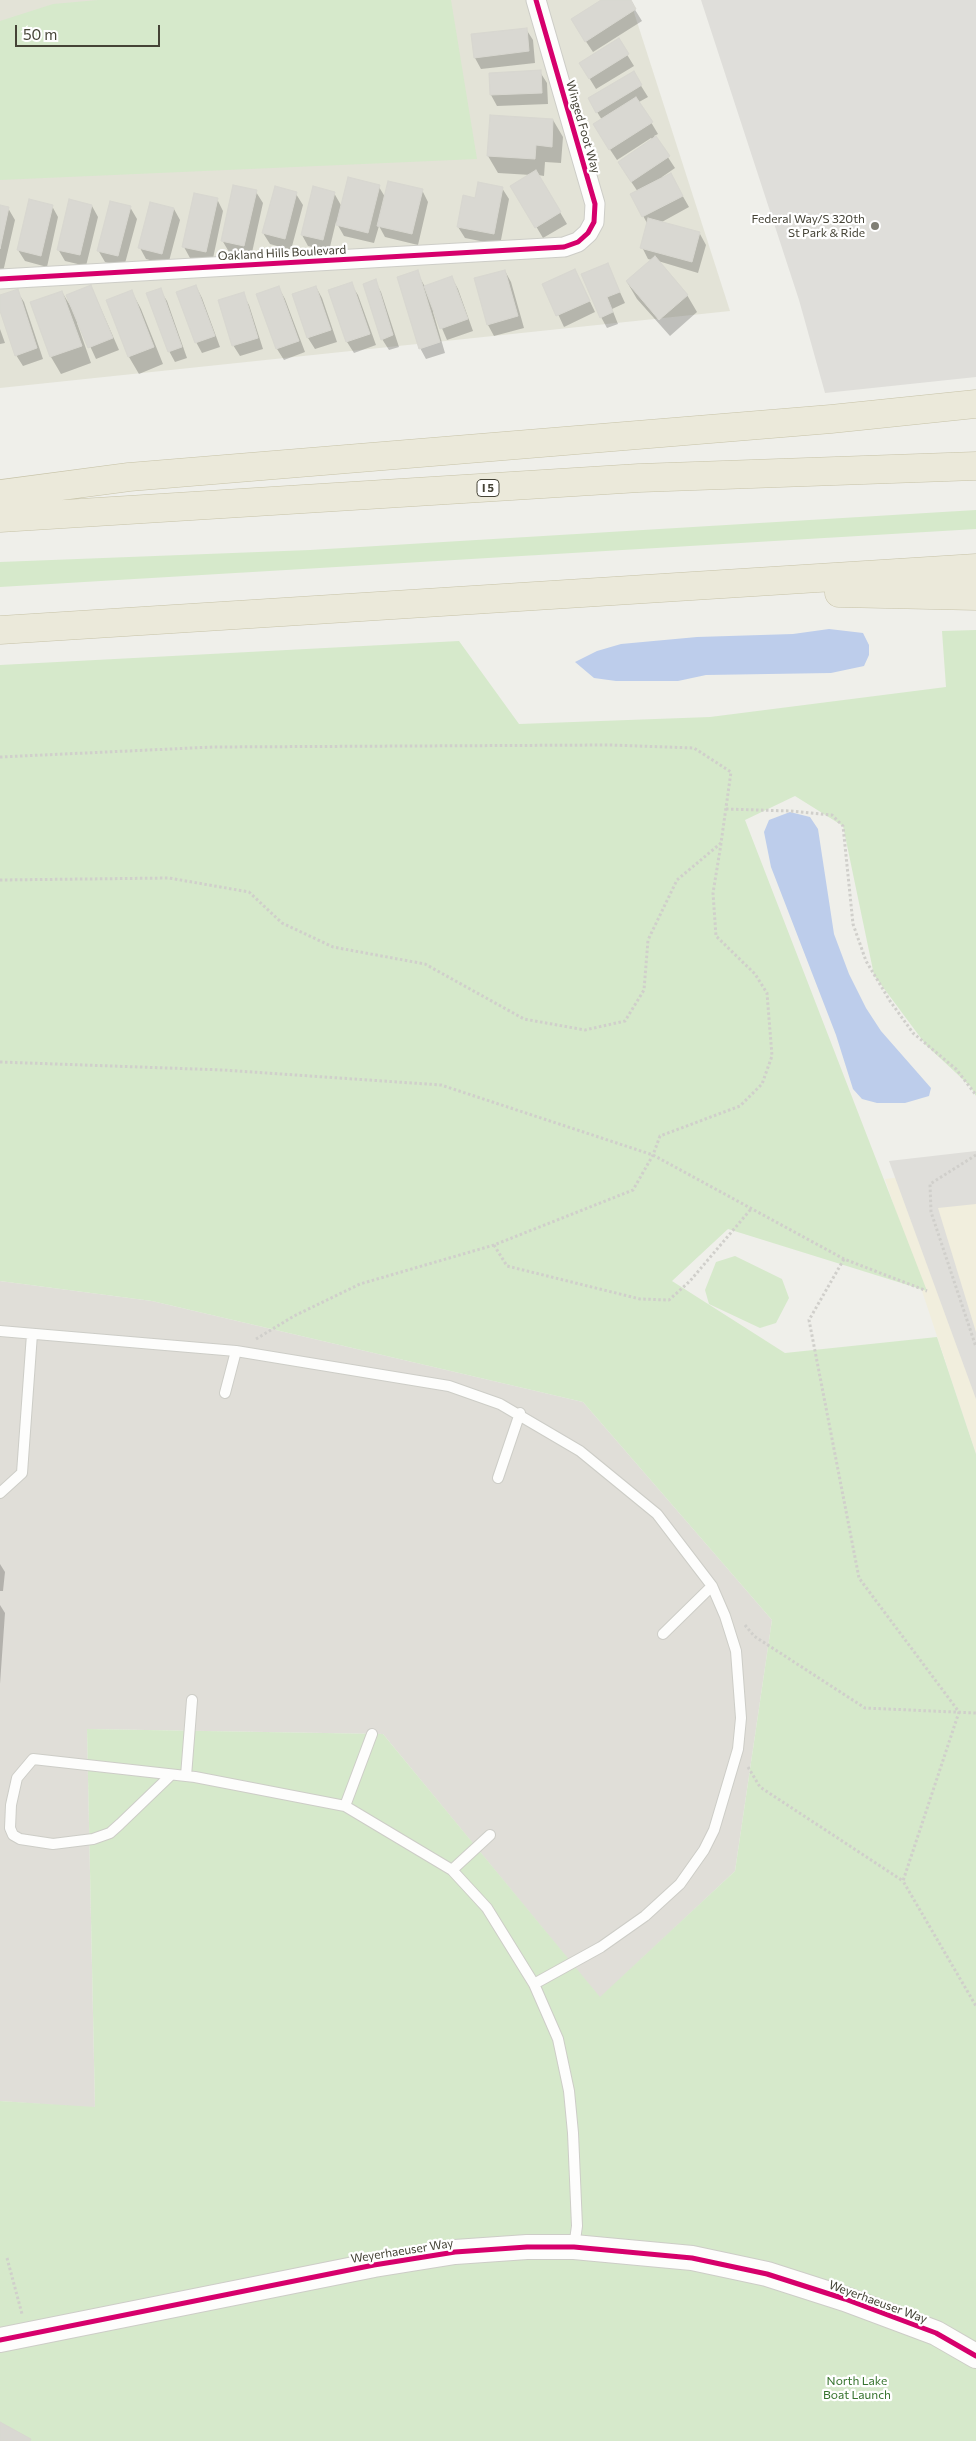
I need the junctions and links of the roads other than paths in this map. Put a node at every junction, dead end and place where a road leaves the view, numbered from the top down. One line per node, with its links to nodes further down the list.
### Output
1 (536, 0): 2 (street, Winged Foot Way)
2 (564, 247): 3 (street, Oakland Hills Boulevard)
3 (0, 279)
4 (976, 404): 6 (highway)
5 (976, 466): 7 (highway, I 5)
6 (0, 494)
7 (0, 518)
8 (976, 568): 9 (highway)
9 (660, 589): 10 (highway); 11 (highway)
10 (976, 596)
11 (0, 630)
12 (0, 1331): 13 (lane)
13 (32, 1334): 14 (lane); 18 (lane)
14 (236, 1351): 15 (lane); 16 (lane)
15 (225, 1392)
16 (520, 1413): 17 (lane); 19 (lane)
17 (498, 1478)
18 (0, 1493)
19 (712, 1586): 20 (lane); 28 (lane)
20 (663, 1634)
21 (192, 1700): 24 (lane)
22 (372, 1734): 25 (lane)
23 (171, 1775): 23 (lane); 24 (lane)
24 (186, 1776): 25 (lane)
25 (345, 1806): 27 (lane)
26 (490, 1835): 27 (lane)
27 (452, 1870): 28 (lane)
28 (534, 1984): 29 (lane)
29 (574, 2247): 30 (street, Weyerhaeuser Way); 31 (street, Weyerhaeuser Way)
30 (0, 2340)
31 (976, 2356)

